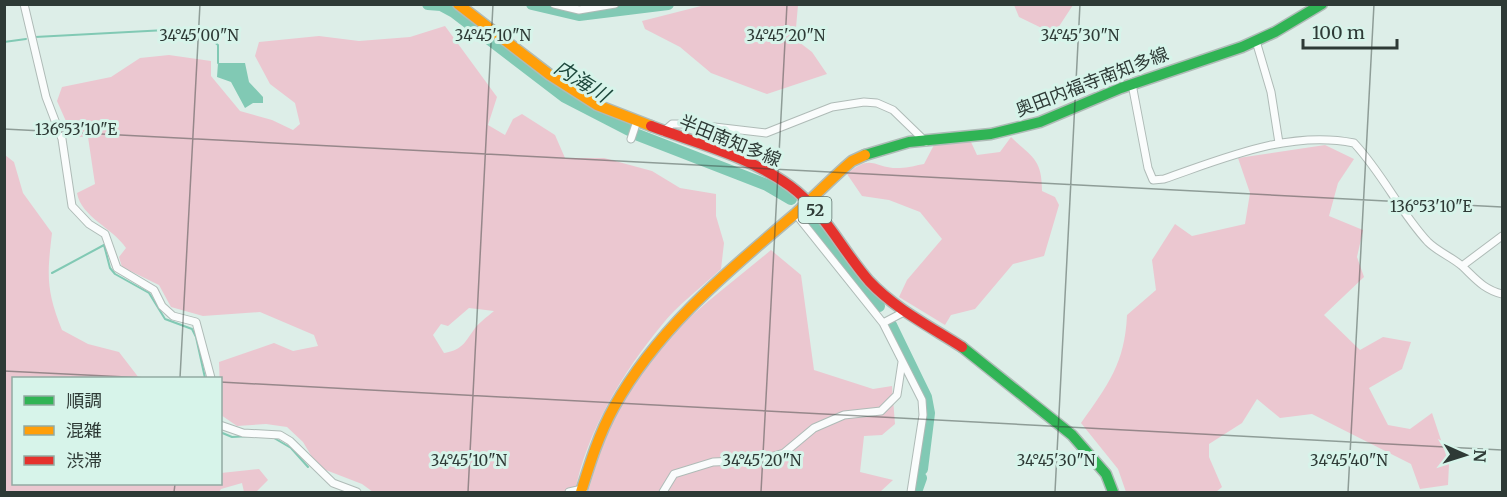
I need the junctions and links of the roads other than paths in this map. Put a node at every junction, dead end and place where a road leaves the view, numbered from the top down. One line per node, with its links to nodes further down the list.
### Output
1 (24, 4): 21 (street)
2 (458, 4): 8 (main road, 半田南知多線 / 52)
3 (554, 4): 4 (street)
4 (615, 4)
5 (1322, 4): 6 (main road, 奥田内福寺南知多線)
6 (1256, 41): 7 (main road, 奥田内福寺南知多線); 12 (street)
7 (1132, 84): 11 (main road, 奥田内福寺南知多線); 12 (street)
8 (637, 121): 9 (main road, 半田南知多線 / 52); 10 (street)
9 (663, 132): 11 (street); 13 (main road, 半田南知多線 / 52)
10 (631, 139)
11 (926, 142): 13 (main road, 奥田内福寺南知多線)
12 (1279, 143): 16 (street)
13 (809, 201): 14 (main road, 奥田内福寺南知多線); 18 (main road, 半田南知多線 / 52)
14 (795, 213): 19 (street); 25 (main road, 奥田内福寺南知多線)
15 (1503, 236): 16 (street)
16 (1462, 266): 17 (street)
17 (1503, 294)
18 (904, 312): 19 (street); 28 (main road, 半田南知多線 / 52)
19 (883, 323): 20 (street)
20 (902, 362): 26 (street); 27 (street)
21 (211, 377)
22 (222, 426): 23 (street)
23 (357, 492)
24 (569, 492): 25 (street)
25 (582, 492)
26 (663, 492)
27 (911, 492)
28 (1113, 492)

